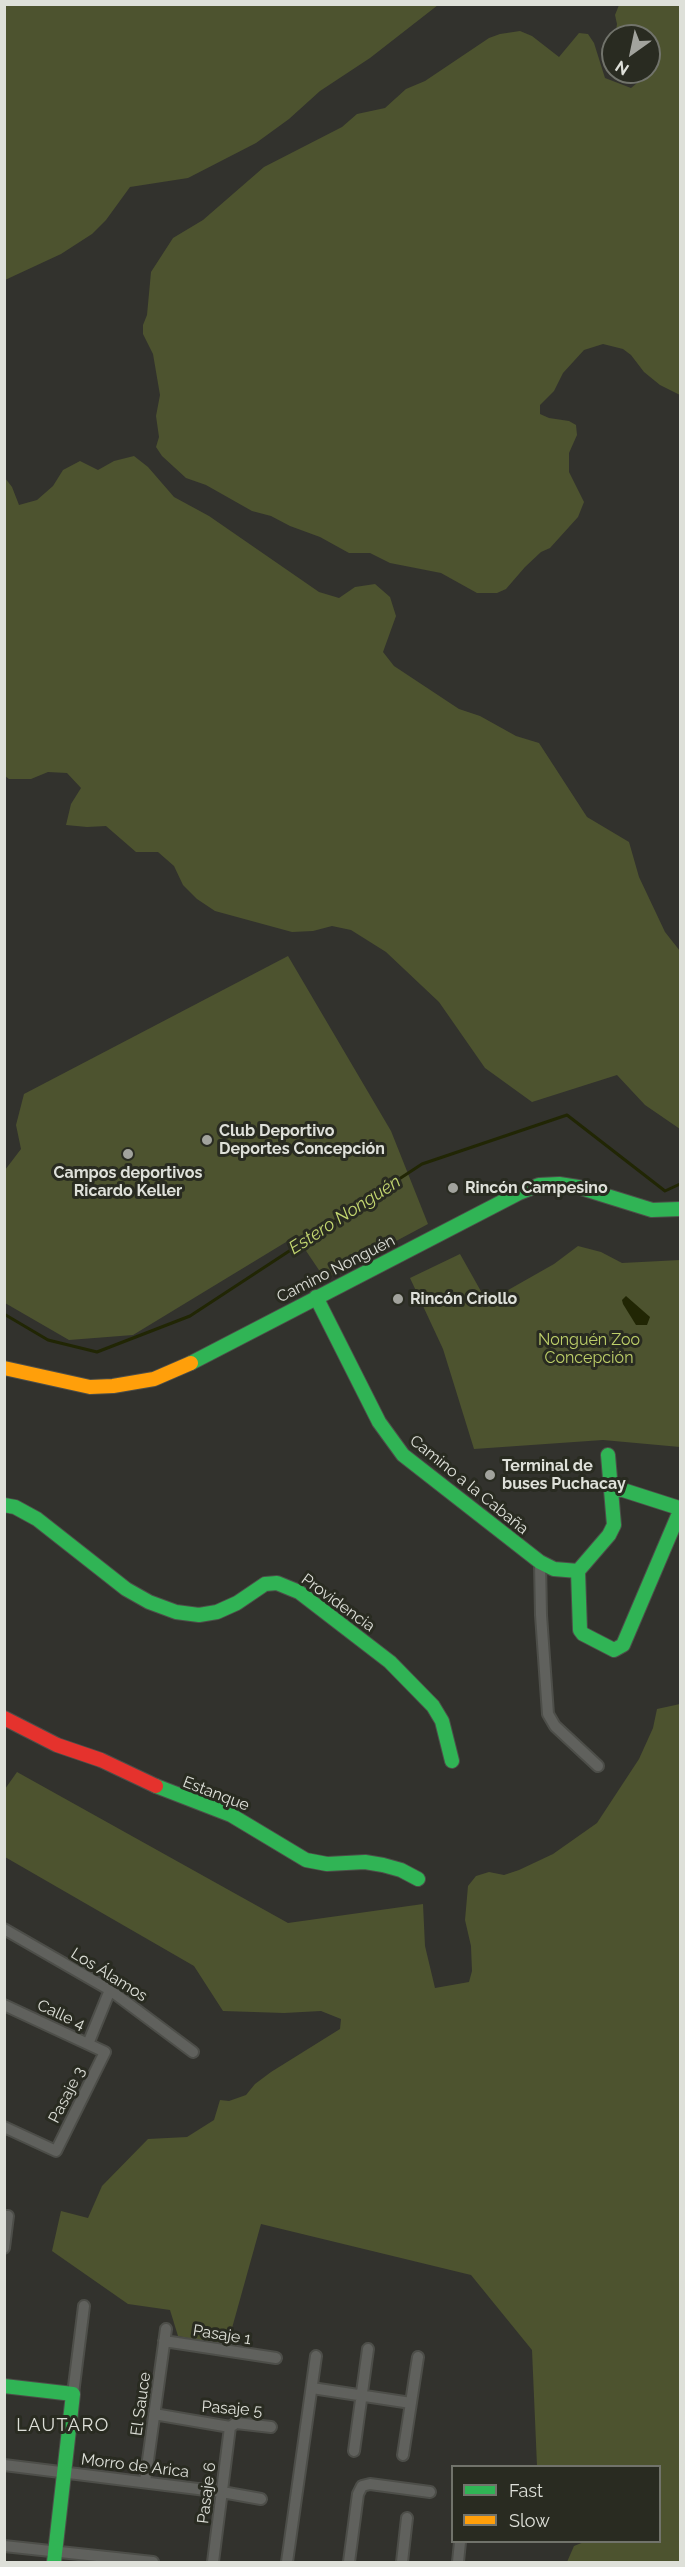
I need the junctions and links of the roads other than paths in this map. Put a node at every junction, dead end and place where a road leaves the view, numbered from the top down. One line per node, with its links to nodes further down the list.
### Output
1 (681, 1209): 2 (street, Camino Nonguén)
2 (316, 1297): 3 (street, Camino Nonguén); 7 (street, Camino a la Cabaña)
3 (4, 1368)
4 (608, 1455): 5 (street)
5 (611, 1488): 8 (street); 8 (street)
6 (4, 1505): 10 (street, Providencia)
7 (540, 1562): 8 (street, Camino a la Cabaña); 11 (street)
8 (578, 1571)
9 (4, 1718): 12 (street, Estanque)
10 (452, 1761)
11 (598, 1766)
12 (418, 1880)
13 (4, 1929): 14 (street, Los Álamos)
14 (110, 1990): 16 (street, Pasaje 3); 18 (street, Los Álamos)
15 (4, 2004): 16 (street, Calle 4)
16 (88, 2044): 17 (street, Calle 4)
17 (105, 2052): 19 (street, Pasaje 3)
18 (193, 2052)
19 (4, 2127)
20 (6, 2216): 21 (street)
21 (4, 2248)
22 (84, 2306): 30 (street)
23 (165, 2335): 27 (street, Pasaje 1); 33 (street, El Sauce)
24 (368, 2349): 31 (street)
25 (316, 2356): 29 (street)
26 (418, 2357): 32 (street)
27 (276, 2358)
28 (4, 2385): 30 (street)
29 (312, 2388): 31 (street); 50 (street)
30 (74, 2394): 39 (street)
31 (362, 2396): 32 (street); 36 (street)
32 (411, 2403): 37 (street)
33 (154, 2414): 34 (street, Pasaje 5); 40 (street, El Sauce)
34 (230, 2427): 35 (street, Pasaje 5); 41 (street, Pasaje 6)
35 (271, 2427)
36 (354, 2451)
37 (403, 2456)
38 (4, 2465): 39 (street, Morro de Arica)
39 (63, 2472): 40 (street, Morro de Arica); 47 (street)
40 (145, 2482): 41 (street, Morro de Arica)
41 (222, 2492): 43 (street, Morro de Arica); 49 (street, Pasaje 6)
42 (430, 2492): 51 (street)
43 (261, 2499)
44 (407, 2518): 52 (street)
45 (460, 2543): 53 (street)
46 (4, 2546): 47 (street)
47 (54, 2557): 48 (street)
48 (153, 2562)
49 (213, 2562)
50 (287, 2562)
51 (349, 2562)
52 (402, 2562)
53 (458, 2562)

